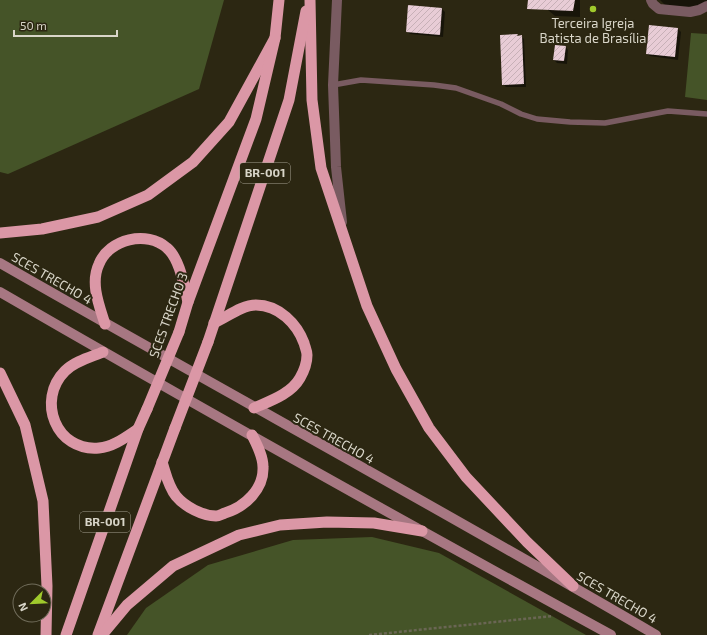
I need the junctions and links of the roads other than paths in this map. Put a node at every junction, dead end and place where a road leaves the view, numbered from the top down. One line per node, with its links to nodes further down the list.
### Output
1 (279, 0): 6 (highway, SCES TRECHO 3 / BR-001)
2 (309, 0): 10 (highway); 14 (highway, BR-001)
3 (337, 0): 7 (street)
4 (651, 0): 5 (street)
5 (707, 6)
6 (275, 38): 9 (highway); 13 (highway, SCES TRECHO 3 / BR-001)
7 (333, 85): 8 (lane); 10 (street)
8 (707, 114)
9 (0, 233)
10 (344, 238): 23 (highway)
11 (0, 263): 15 (main road, SCES TRECHO 4)
12 (0, 292): 16 (main road)
13 (188, 302): 15 (highway); 19 (highway, SCES TRECHO 3 / BR-001, bridge)
14 (214, 323): 18 (highway); 21 (highway, BR-001, bridge)
15 (105, 324): 18 (main road, SCES TRECHO 4)
16 (104, 352): 19 (highway); 20 (main road)
17 (0, 373): 24 (highway)
18 (254, 408): 23 (main road, SCES TRECHO 4)
19 (138, 429): 25 (highway, SCES TRECHO 3 / BR-001)
20 (252, 435): 21 (highway); 22 (main road)
21 (162, 462): 26 (highway, BR-001)
22 (422, 531): 27 (highway); 28 (main road)
23 (572, 586): 29 (main road, SCES TRECHO 4)
24 (46, 635)
25 (66, 635)
26 (98, 635)
27 (102, 635)
28 (611, 635)
29 (656, 635)

